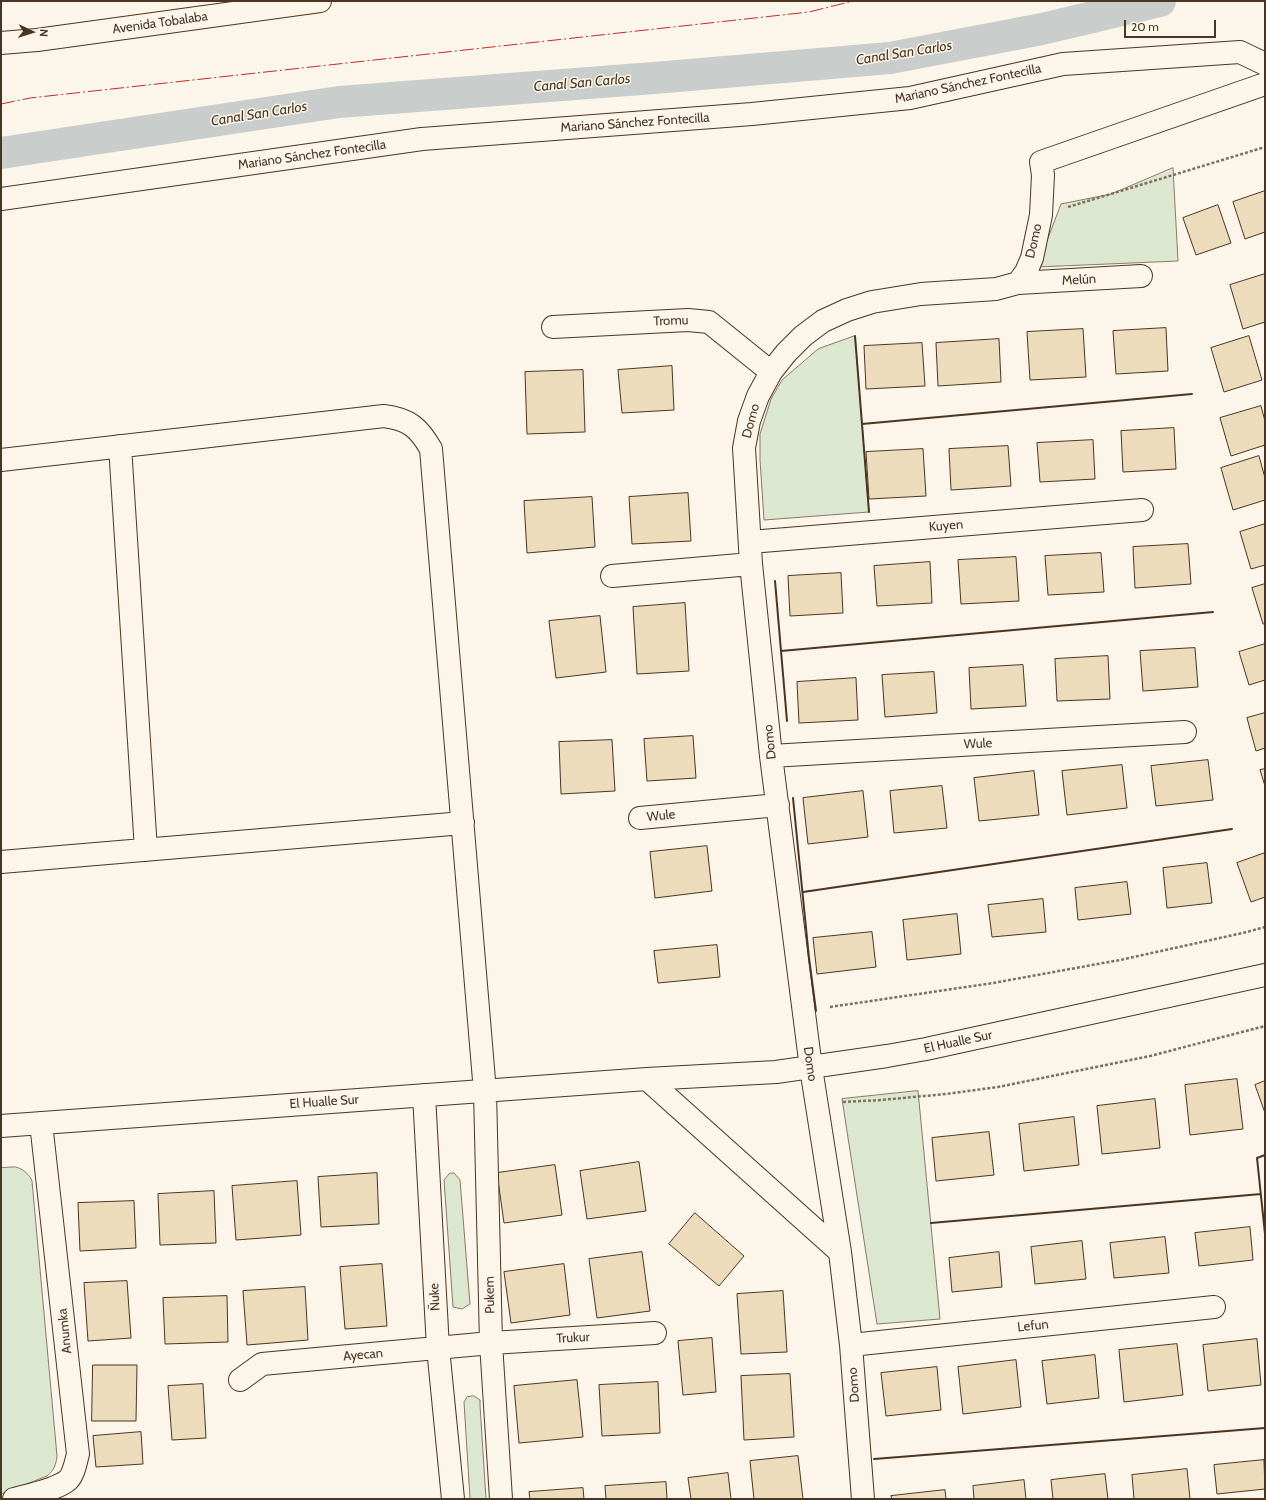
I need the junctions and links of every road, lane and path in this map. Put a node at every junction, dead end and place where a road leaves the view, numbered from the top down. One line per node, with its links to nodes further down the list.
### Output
1 (320, 1): 2 (street, Avenida Tobalaba)
2 (1, 43)
3 (1265, 64): 6 (street, Mariano Sánchez Fontecilla)
4 (1265, 84): 7 (street, Domo)
5 (1265, 147): 7 (path)
6 (1, 199)
7 (1040, 215): 9 (street, Domo)
8 (1141, 276): 9 (street, Melún)
9 (1018, 283): 11 (street, Domo)
10 (553, 327): 11 (street, Tromu)
11 (771, 372): 15 (street, Domo)
12 (120, 446): 13 (street, Pukem); 22 (street, Pukem); 23 (street)
13 (1, 460)
14 (1142, 510): 15 (street, Kuyen)
15 (750, 542): 16 (street, Domo)
16 (751, 564): 17 (street); 19 (street, Domo)
17 (612, 576)
18 (1185, 732): 19 (street, Wule)
19 (771, 756): 20 (street, Domo)
20 (778, 805): 21 (street, Wule); 27 (street, Domo)
21 (640, 818)
22 (463, 823): 23 (street); 31 (street, Pukem)
23 (146, 850): 24 (street)
24 (1, 862)
25 (1265, 927): 27 (path)
26 (1265, 976): 29 (street, El Hualle Sur)
27 (804, 1010): 29 (street, Domo)
28 (1265, 1026): 33 (path)
29 (811, 1068): 30 (street, El Hualle Sur); 33 (street, Domo)
30 (647, 1079): 31 (street, El Hualle Sur); 36 (street)
31 (485, 1092): 32 (street, El Hualle Sur); 39 (street, Pukem)
32 (424, 1095): 34 (street, El Hualle Sur); 41 (street, Ñuke)
33 (816, 1102): 36 (street, Domo)
34 (41, 1123): 35 (street, El Hualle Sur); 43 (street, Anumka)
35 (1, 1126)
36 (840, 1252): 40 (street, Domo)
37 (1214, 1307): 40 (street, Lefun)
38 (655, 1333): 39 (street, Trukur)
39 (491, 1343): 41 (street, Ayecan); 45 (street, Pukem)
40 (851, 1345): 46 (street, Domo)
41 (438, 1348): 42 (street, Ayecan); 44 (street, Ñuke)
42 (240, 1380)
43 (14, 1499)
44 (453, 1499)
45 (501, 1499)
46 (863, 1499)

